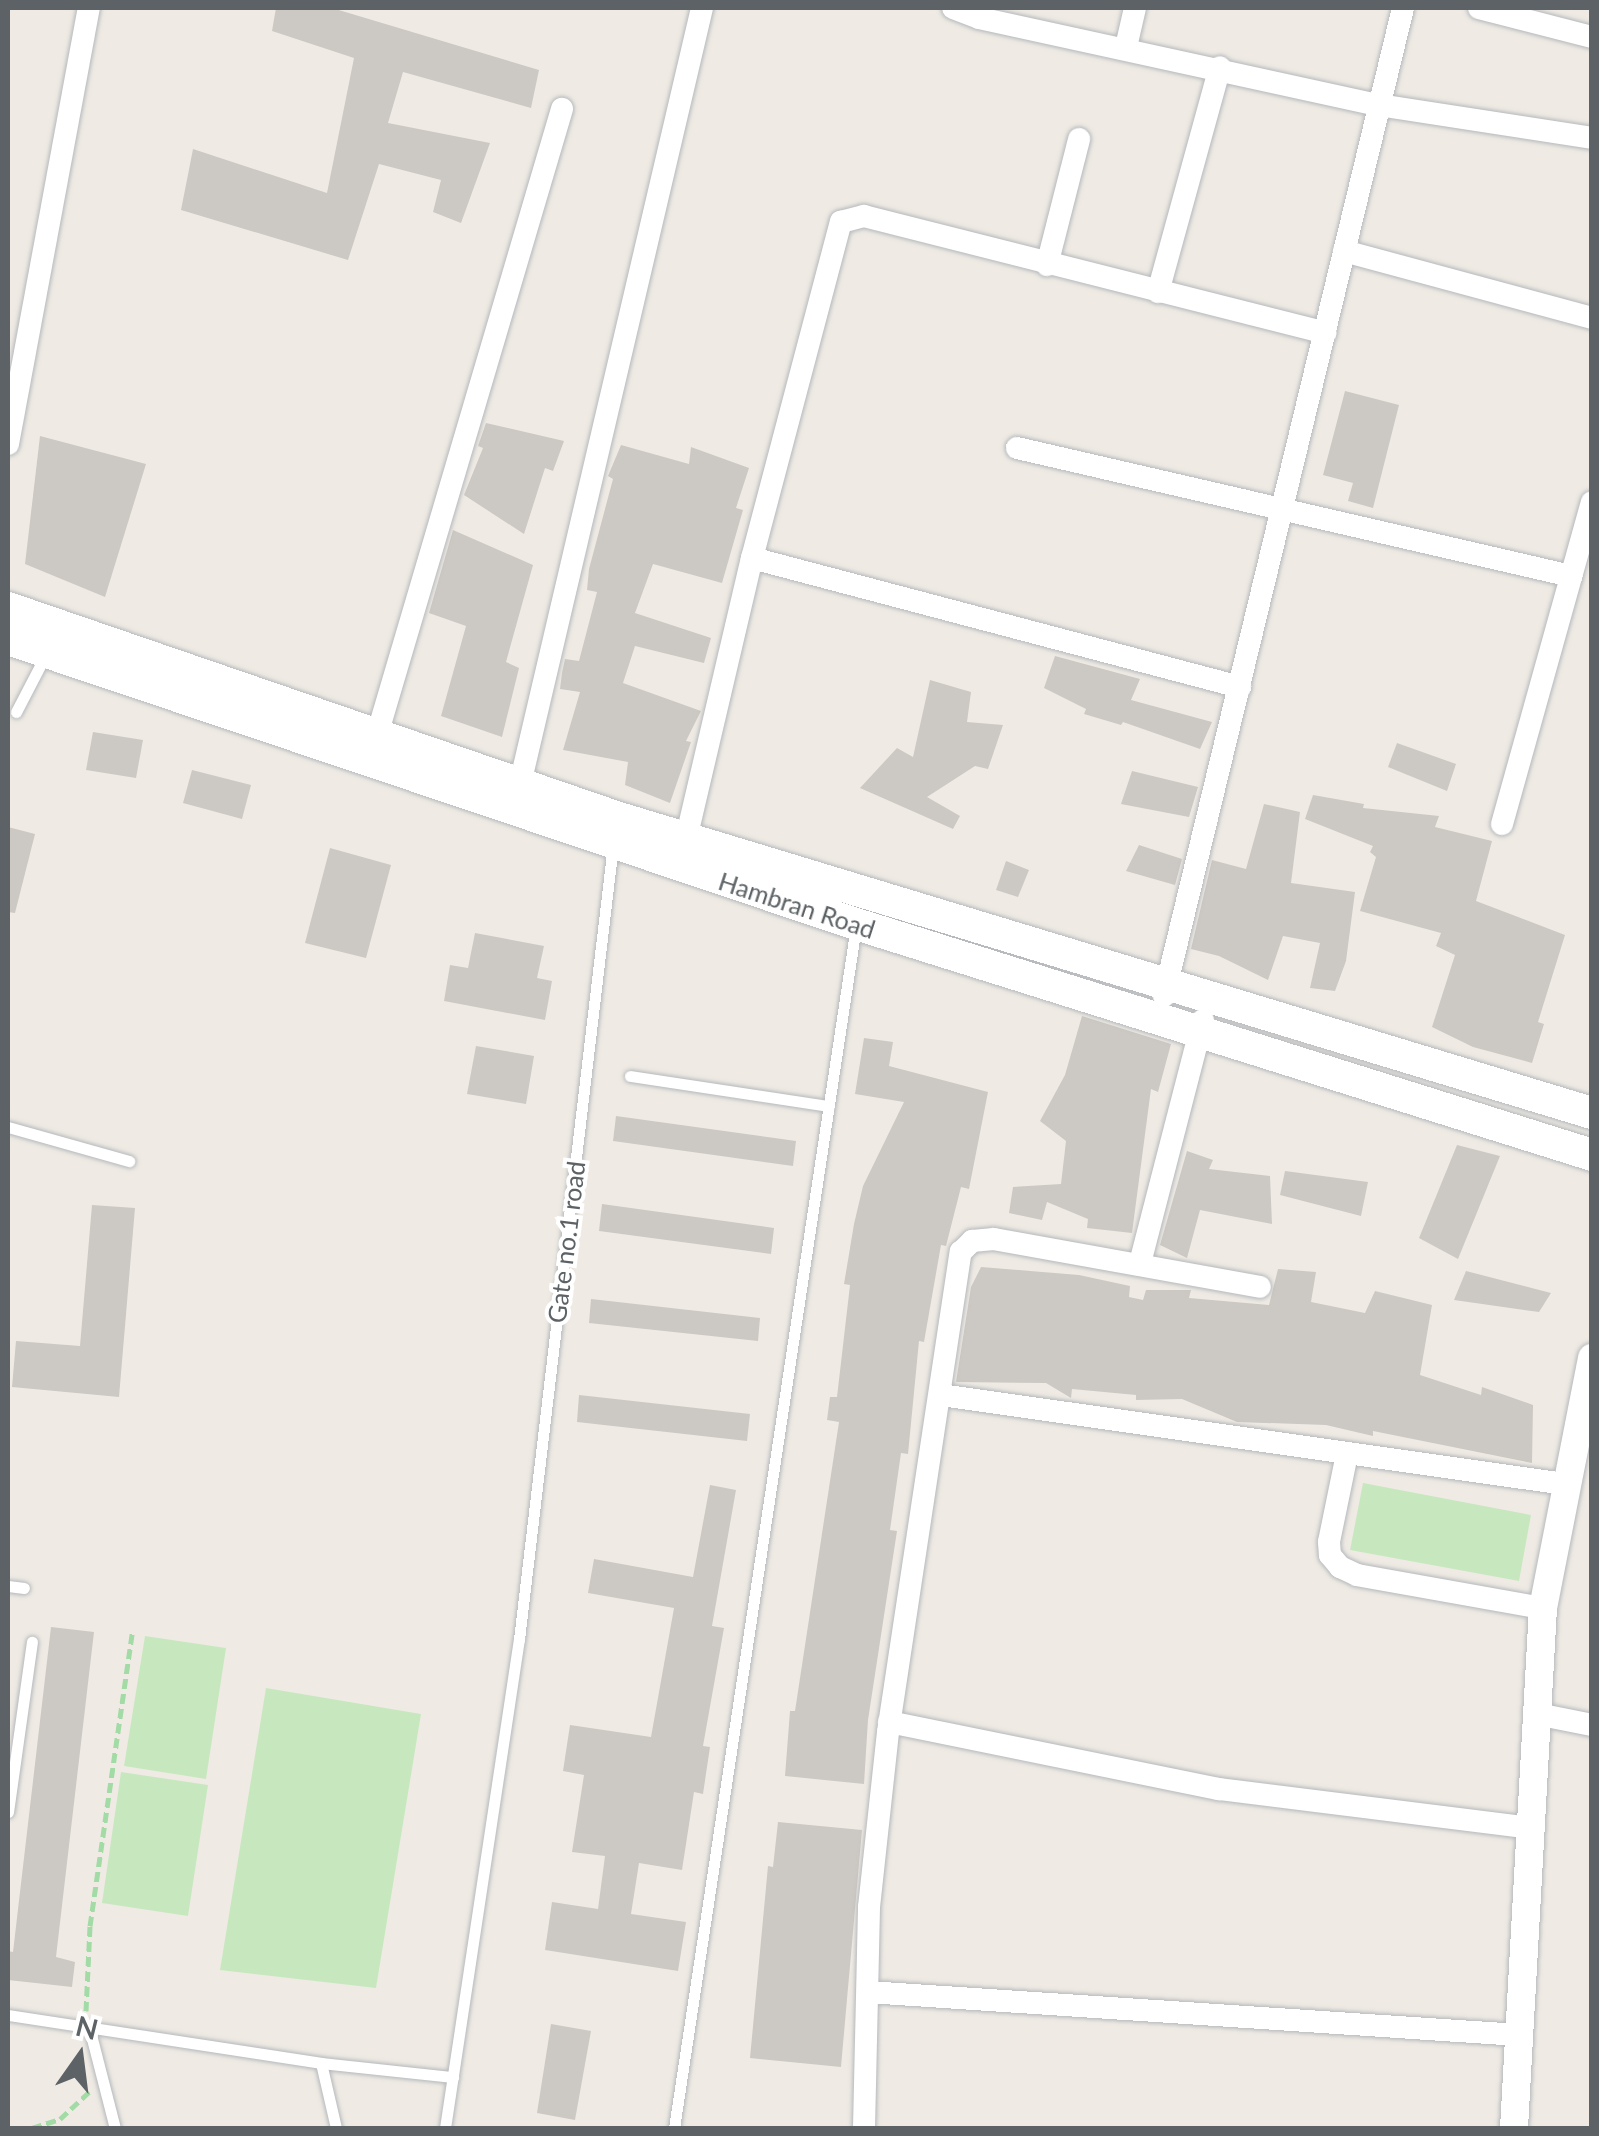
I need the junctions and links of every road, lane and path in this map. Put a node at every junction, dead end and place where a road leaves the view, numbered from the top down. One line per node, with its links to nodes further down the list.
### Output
1 (89, 8): 19 (street)
2 (702, 8): 32 (street)
3 (953, 8): 8 (street)
4 (1136, 8): 8 (street)
5 (1403, 8): 10 (street)
6 (1479, 8): 7 (street)
7 (1592, 37)
8 (1126, 47): 9 (street)
9 (1220, 68): 10 (street); 16 (street)
10 (1380, 105): 13 (street); 14 (street)
11 (562, 109): 31 (street)
12 (1078, 138): 15 (street)
13 (1592, 138)
14 (1344, 251): 17 (street); 18 (street)
15 (1047, 265): 16 (street); 24 (street)
16 (1158, 292): 18 (street)
17 (1592, 318)
18 (1325, 332): 22 (street)
19 (8, 444)
20 (1017, 448): 22 (street)
21 (1592, 502): 23 (street)
22 (1280, 511): 25 (street); 29 (street)
23 (1584, 554): 25 (street)
24 (752, 558): 29 (street); 34 (street)
25 (1571, 576): 33 (street)
26 (8, 608): 28 (main road, Hambran Road)
27 (8, 638): 28 (main road, Hambran Road)
28 (54, 639): 30 (lane); 31 (main road, Hambran Road); 35 (main road, Hambran Road)
29 (1240, 688): 37 (street)
30 (16, 712)
31 (377, 735): 32 (main road, Hambran Road)
32 (520, 784): 34 (main road, Hambran Road)
33 (1502, 824)
34 (686, 839): 37 (main road, Hambran Road)
35 (613, 845): 36 (main road, Hambran Road); 68 (lane, Gate no.1 road)
36 (856, 924): 39 (main road, Hambran Road); 42 (lane)
37 (1168, 984): 38 (main road, Hambran Road); 39 (street)
38 (1208, 997): 40 (street); 43 (main road, Hambran Road)
39 (1158, 1016): 40 (main road, Hambran Road)
40 (1200, 1030): 45 (main road, Hambran Road); 47 (street)
41 (630, 1076): 42 (lane)
42 (829, 1106): 74 (lane)
43 (1592, 1113)
44 (8, 1127): 46 (lane)
45 (1592, 1154)
46 (129, 1161)
47 (1140, 1263): 48 (street); 50 (street)
48 (1260, 1287)
49 (1592, 1358): 52 (street)
50 (940, 1395): 51 (street); 59 (street)
51 (1347, 1454): 52 (street); 55 (street)
52 (1565, 1484): 55 (street)
53 (8, 1586): 54 (lane)
54 (24, 1588)
55 (1543, 1608): 58 (street)
56 (132, 1632): 65 (path)
57 (32, 1642): 61 (lane)
58 (1537, 1714): 60 (street); 62 (street)
59 (889, 1722): 62 (street); 63 (street)
60 (1592, 1724)
61 (8, 1812)
62 (1530, 1828): 66 (street)
63 (868, 1992): 66 (street); 75 (street)
64 (8, 2015): 65 (lane)
65 (89, 2028): 67 (lane); 69 (lane)
66 (1518, 2035): 76 (street)
67 (320, 2063): 68 (lane); 72 (lane)
68 (453, 2078): 73 (lane, Gate no.1 road)
69 (102, 2080): 70 (path); 71 (lane)
70 (32, 2128)
71 (115, 2128)
72 (336, 2128)
73 (445, 2128)
74 (674, 2128)
75 (864, 2128)
76 (1514, 2128)

